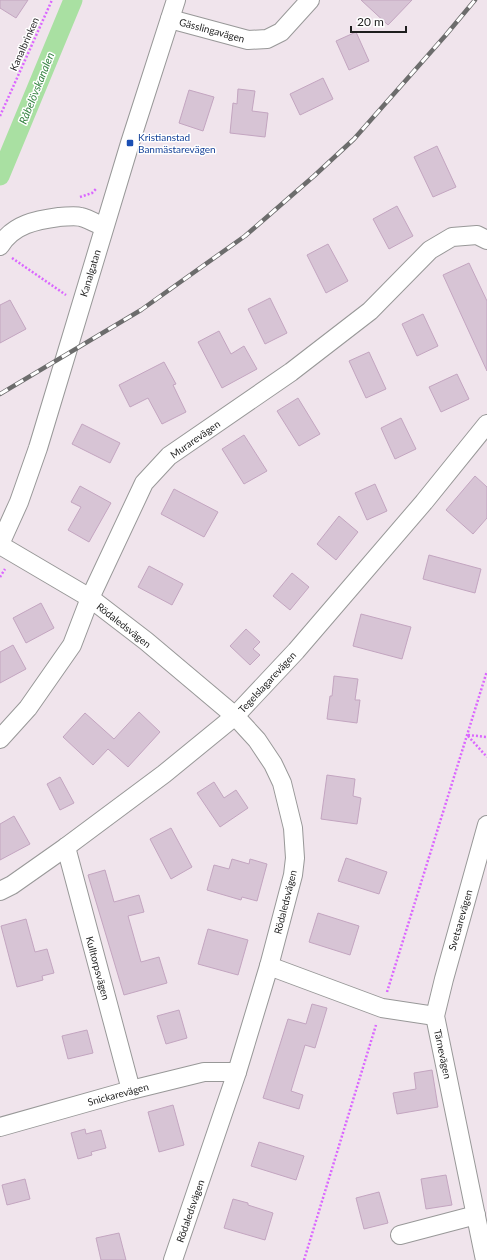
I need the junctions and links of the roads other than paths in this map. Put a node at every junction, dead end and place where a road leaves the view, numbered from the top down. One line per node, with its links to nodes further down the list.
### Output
1 (176, 0): 3 (street, Kanalgatan)
2 (310, 0): 3 (street, Gässlingavägen)
3 (170, 19): 4 (street, Kanalgatan)
4 (104, 227): 6 (street); 8 (street, Kanalgatan)
5 (487, 240): 9 (street, Murarevägen)
6 (5, 251)
7 (487, 424): 10 (street, Tegelslagarevägen)
8 (0, 545): 9 (street, Rödaledsvägen)
9 (90, 598): 10 (street, Rödaledsvägen); 11 (street, Murarevägen)
10 (235, 716): 13 (street, Tegelslagarevägen); 15 (street, Rödaledsvägen)
11 (0, 739)
12 (487, 825): 16 (street, Svetsarevägen)
13 (66, 847): 14 (street, Tegelslagarevägen); 18 (street, Kulltorpsvägen)
14 (0, 891)
15 (269, 966): 16 (street, Tärnevägen); 17 (street, Rödaledsvägen)
16 (435, 1016): 20 (street, Tärnevägen)
17 (237, 1072): 18 (street, Snickarevägen); 22 (street, Rödaledsvägen)
18 (131, 1090): 19 (street, Snickarevägen)
19 (0, 1127)
20 (476, 1216): 21 (street); 23 (street, Tärnevägen)
21 (400, 1235)
22 (173, 1260)
23 (485, 1260)

